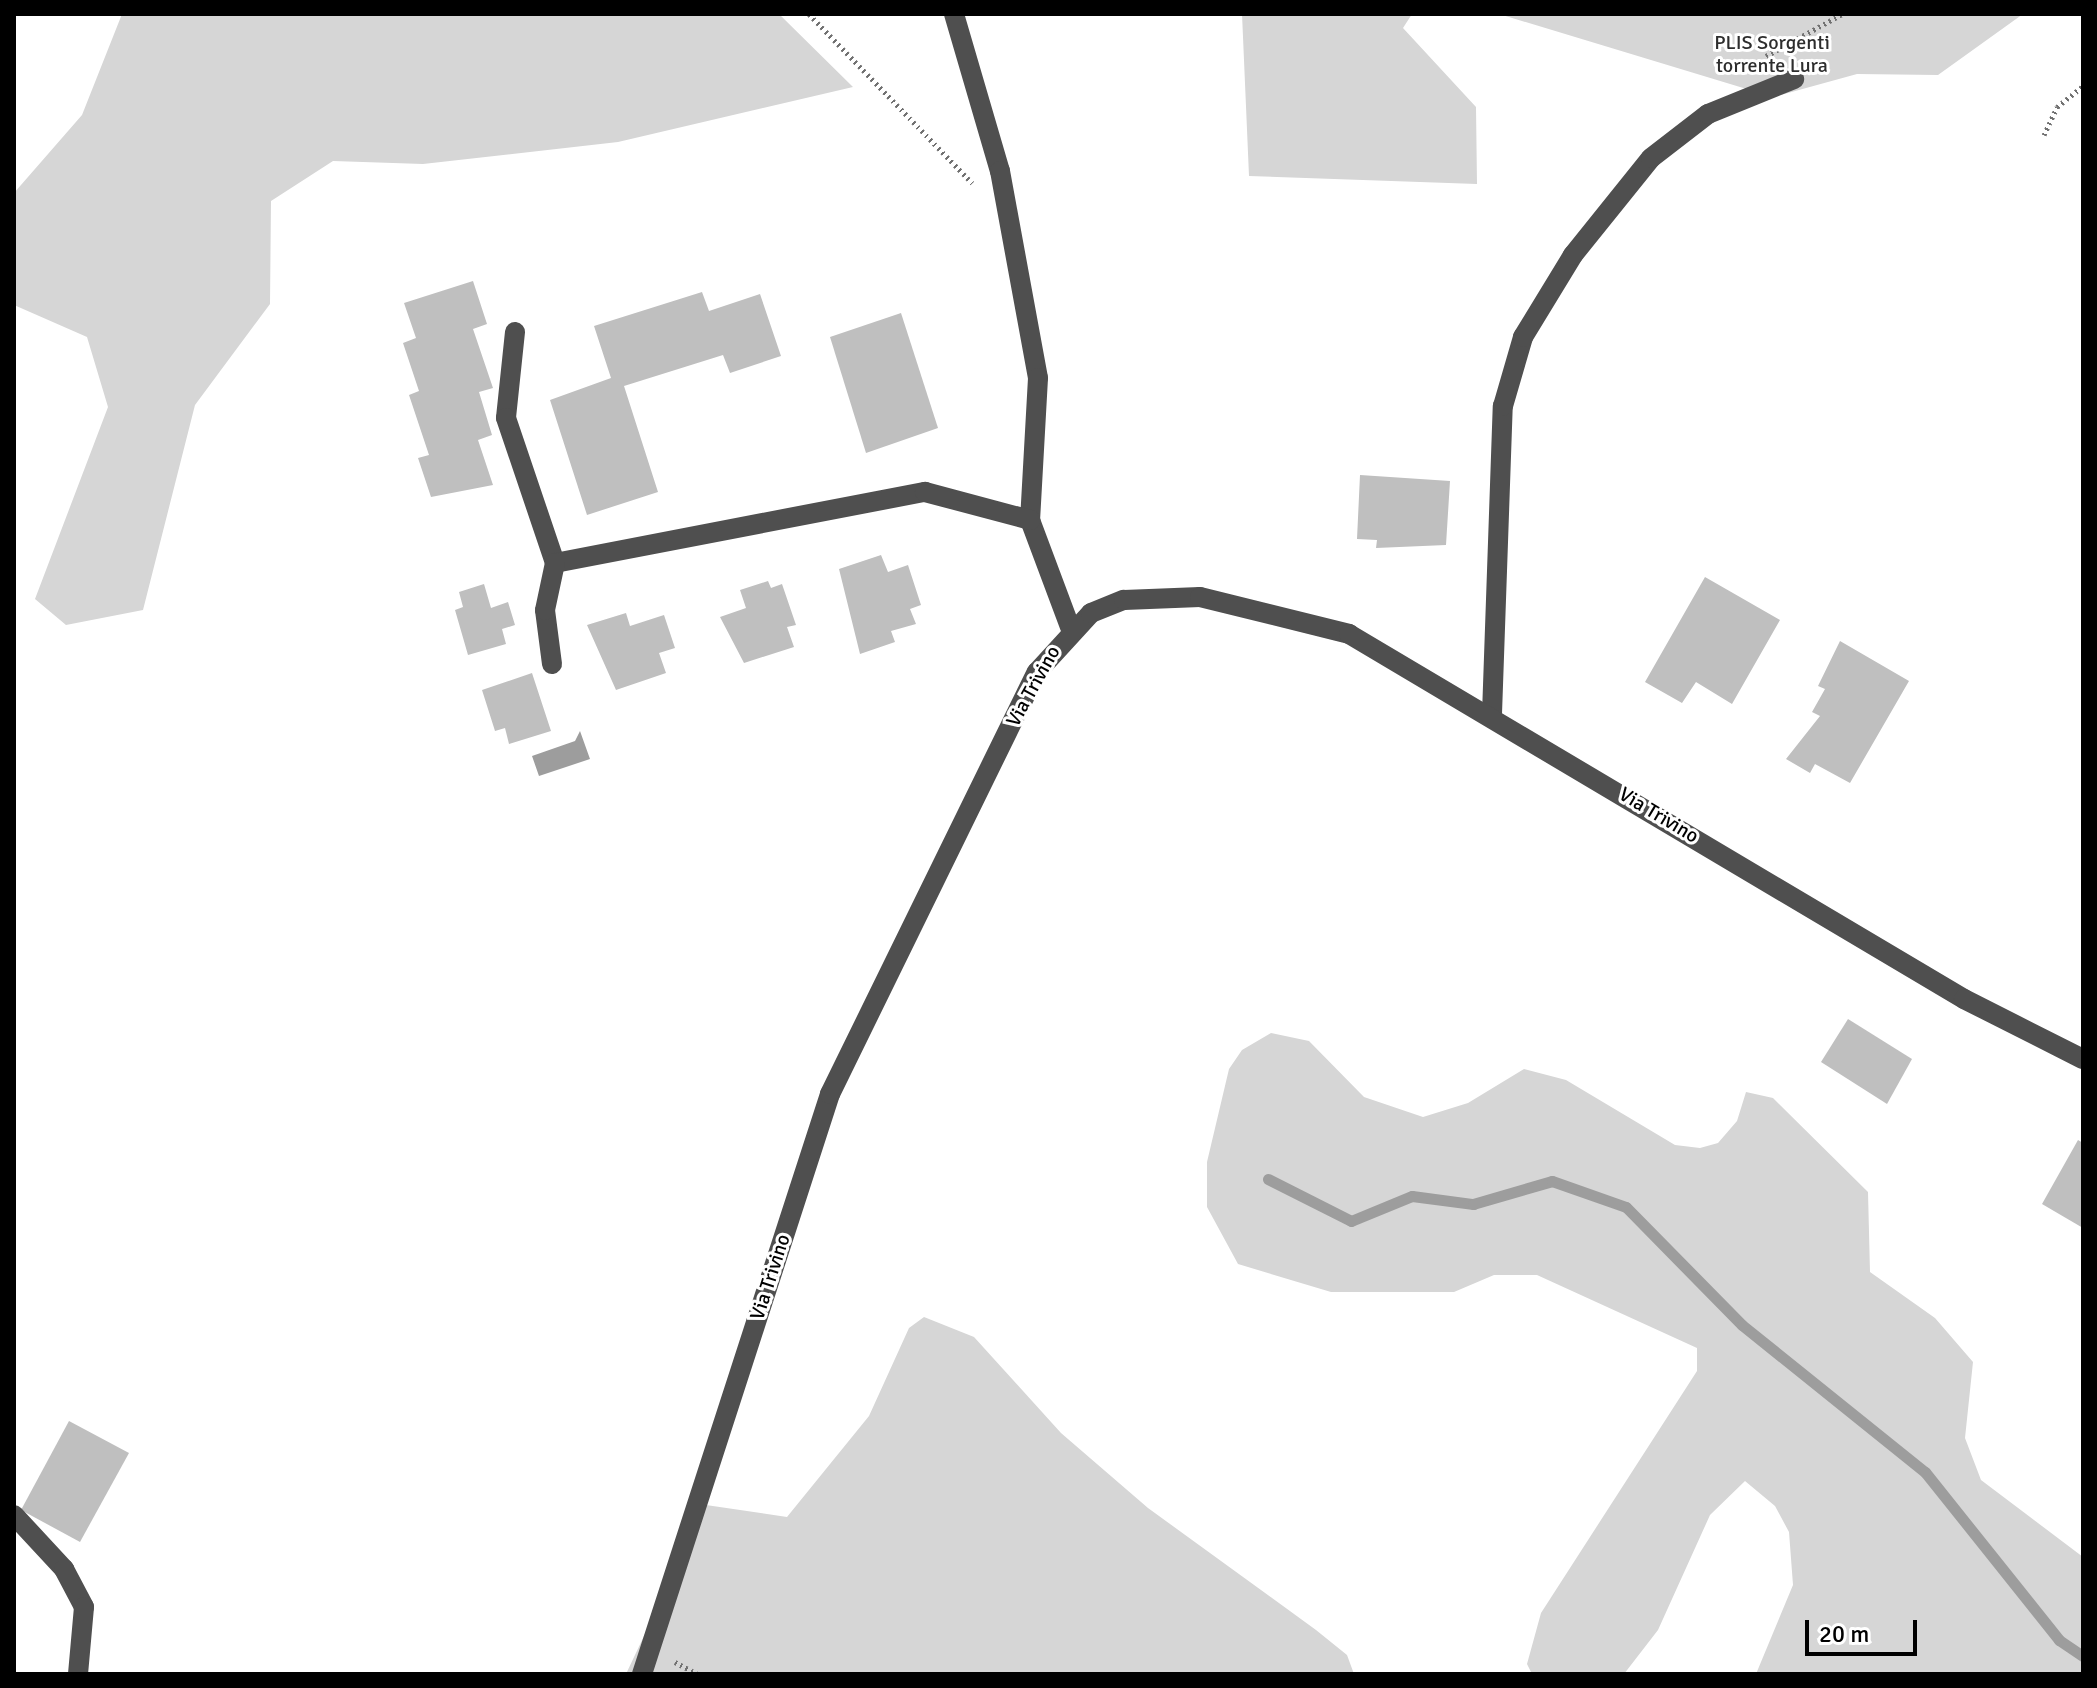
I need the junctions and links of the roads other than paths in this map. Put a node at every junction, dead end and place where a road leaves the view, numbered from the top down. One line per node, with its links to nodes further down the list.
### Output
1 (954, 14): 4 (street)
2 (1794, 79): 8 (street)
3 (515, 332): 5 (street)
4 (1030, 520): 5 (street); 6 (street)
5 (555, 563): 7 (street)
6 (1070, 627): 8 (street, Via Trivino); 12 (street, Via Trivino)
7 (552, 664)
8 (1492, 714): 9 (street, Via Trivino)
9 (2083, 1059)
10 (14, 1515): 11 (street)
11 (78, 1674)
12 (642, 1674)

